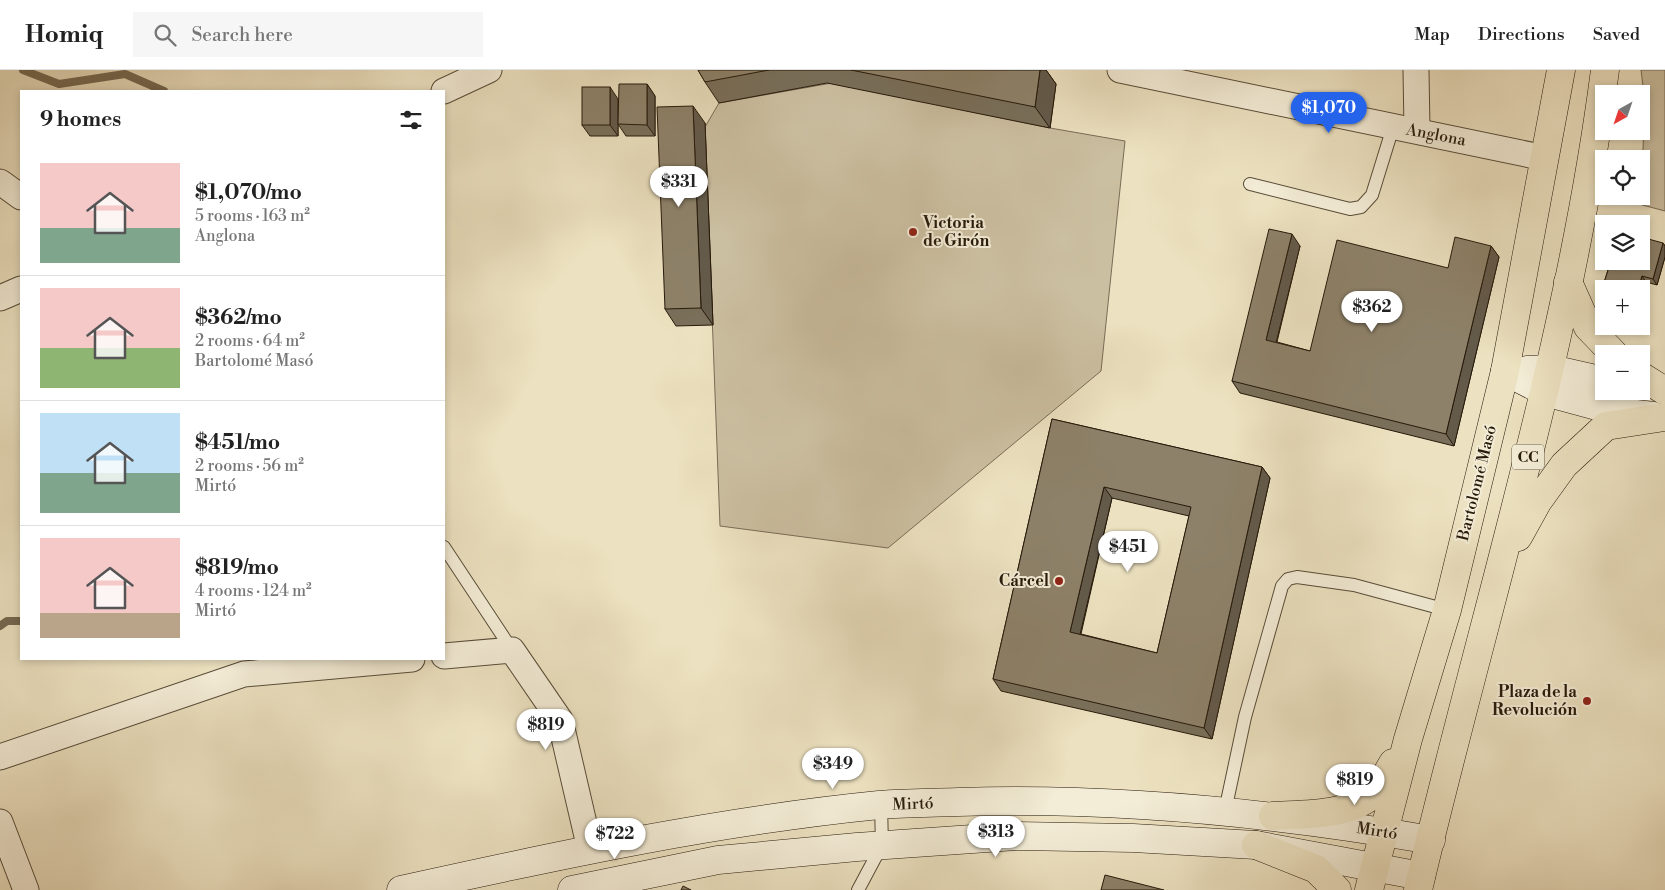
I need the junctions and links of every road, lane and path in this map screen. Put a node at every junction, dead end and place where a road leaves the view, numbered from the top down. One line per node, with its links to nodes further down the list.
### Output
1 (489, 70): 6 (street)
2 (1120, 70): 7 (street, Anglona)
3 (1416, 70): 8 (street)
4 (1561, 70): 9 (main road, Bartolomé Masó / CC)
5 (1605, 70): 13 (main road, CC)
6 (445, 91)
7 (1392, 127): 8 (street, Anglona); 11 (lane)
8 (1417, 130): 9 (street, Anglona)
9 (1546, 158): 17 (main road, Bartolomé Masó / CC)
10 (0, 182): 12 (street)
11 (1250, 184)
12 (20, 196)
13 (1568, 282): 16 (main road); 18 (main road, CC)
14 (20, 289): 15 (street)
15 (0, 298)
16 (1605, 345)
17 (1505, 371): 18 (street); 25 (main road, Bartolomé Masó / CC)
18 (1548, 381): 19 (street); 22 (street); 24 (main road, CC)
19 (1595, 381)
20 (1650, 387): 22 (main road)
21 (1650, 396): 22 (street)
22 (1665, 405): 24 (main road)
23 (445, 550): 26 (lane)
24 (1501, 566): 37 (main road, CC)
25 (1447, 610): 30 (main road, Bartolomé Masó / CC); 33 (lane)
26 (512, 650): 27 (street); 40 (street)
27 (445, 656)
28 (388, 660): 29 (street)
29 (244, 666): 31 (street)
30 (1408, 739): 34 (main road); 36 (main road, Bartolomé Masó / CC)
31 (0, 757)
32 (881, 805): 33 (street, Mirtó); 38 (lane); 40 (street, Mirtó)
33 (1225, 810): 34 (street, Mirtó)
34 (1272, 816): 36 (street, Mirtó)
35 (0, 822): 44 (street)
36 (1383, 832): 37 (street, Mirtó); 41 (main road, Bartolomé Masó / CC)
37 (1431, 840): 42 (main road, CC)
38 (882, 845): 39 (street); 43 (street); 47 (lane)
39 (1256, 845): 41 (street); 48 (main road)
40 (590, 849): 43 (street); 45 (street, Mirtó)
41 (1372, 878): 42 (street)
42 (1419, 883)
43 (600, 884): 46 (street)
44 (26, 890)
45 (401, 890)
46 (572, 890)
47 (858, 890)
48 (1337, 890)

